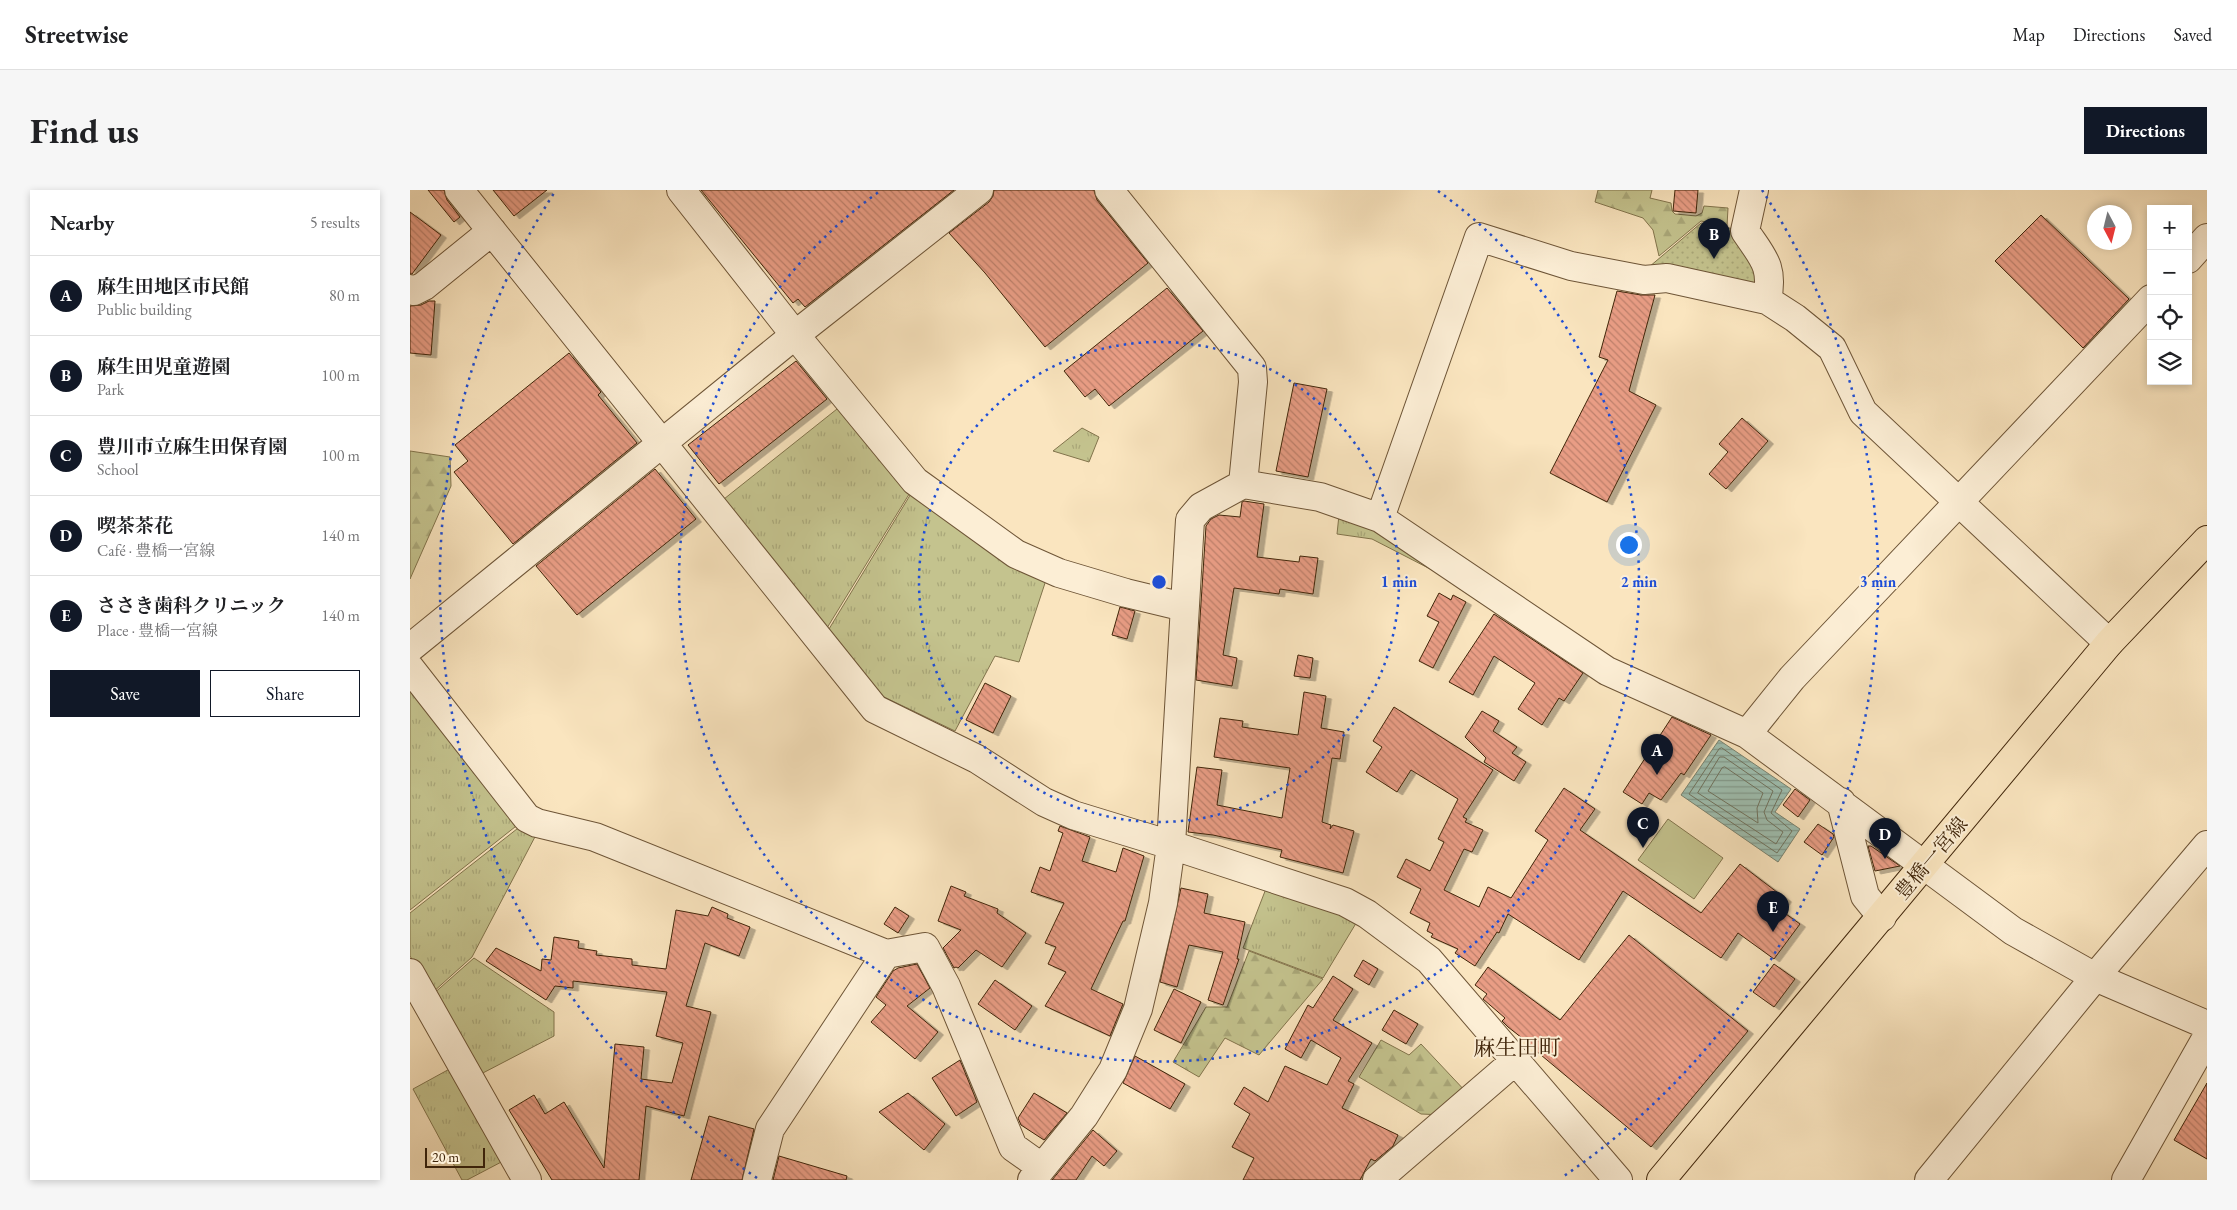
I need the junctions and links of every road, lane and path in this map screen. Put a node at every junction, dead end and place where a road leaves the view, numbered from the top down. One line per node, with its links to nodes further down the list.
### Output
1 (459, 190): 6 (street)
2 (682, 190): 12 (street)
3 (979, 190): 12 (street)
4 (1109, 190): 14 (street)
5 (1754, 190): 10 (street)
6 (492, 231): 9 (street); 13 (street)
7 (2207, 238): 8 (street)
8 (2192, 254)
9 (410, 289)
10 (1767, 300): 15 (street); 16 (street)
11 (2147, 303): 15 (street)
12 (795, 335): 13 (street); 18 (street)
13 (662, 444): 20 (street); 24 (street)
14 (1243, 484): 16 (street); 18 (street)
15 (1960, 503): 19 (street); 22 (street)
16 (1380, 518): 22 (street)
17 (2207, 540): 19 (main road, 豊橋一宮線)
18 (1184, 608): 24 (street)
19 (2109, 643): 26 (main road, 豊橋一宮線)
20 (410, 648)
21 (410, 668): 28 (street)
22 (1747, 734): 23 (street)
23 (1841, 802): 26 (street); 27 (street)
24 (1171, 845): 33 (street); 34 (street)
25 (2207, 846): 30 (street)
26 (1926, 865): 27 (main road, 豊橋一宮線); 30 (street)
27 (1882, 917): 39 (main road, 豊橋一宮線)
28 (886, 954): 34 (street); 36 (street)
29 (410, 973): 35 (street)
30 (2095, 977): 31 (street); 40 (street)
31 (2207, 1025)
32 (2207, 1037): 41 (street)
33 (1515, 1060): 37 (street); 38 (street)
34 (1036, 1174)
35 (527, 1180)
36 (757, 1180)
37 (1377, 1180)
38 (1618, 1180)
39 (1661, 1180)
40 (1929, 1180)
41 (2126, 1180)

